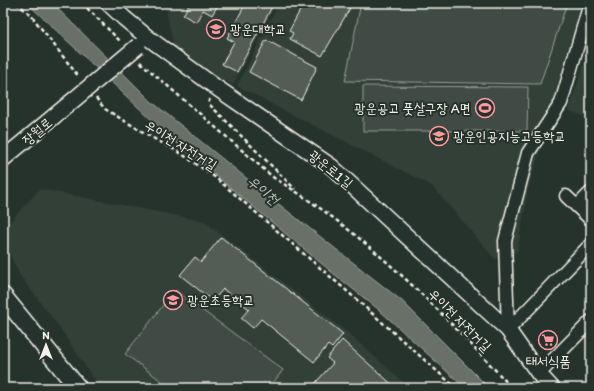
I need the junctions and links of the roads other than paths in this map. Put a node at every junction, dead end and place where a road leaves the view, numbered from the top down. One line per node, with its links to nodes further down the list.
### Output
1 (108, 3): 3 (street, 광운로1길)
2 (590, 3): 12 (street)
3 (141, 48): 4 (street, 장월로, bridge); 12 (street, 광운로1길)
4 (3, 158)
5 (591, 192): 7 (street)
6 (566, 196): 7 (street)
7 (577, 206): 8 (street)
8 (591, 220)
9 (591, 244): 12 (street)
10 (3, 296): 14 (main road)
11 (591, 321): 13 (street)
12 (508, 330): 13 (street, 광운로1길)
13 (539, 374): 15 (street, 광운로1길)
14 (78, 388)
15 (552, 388)

